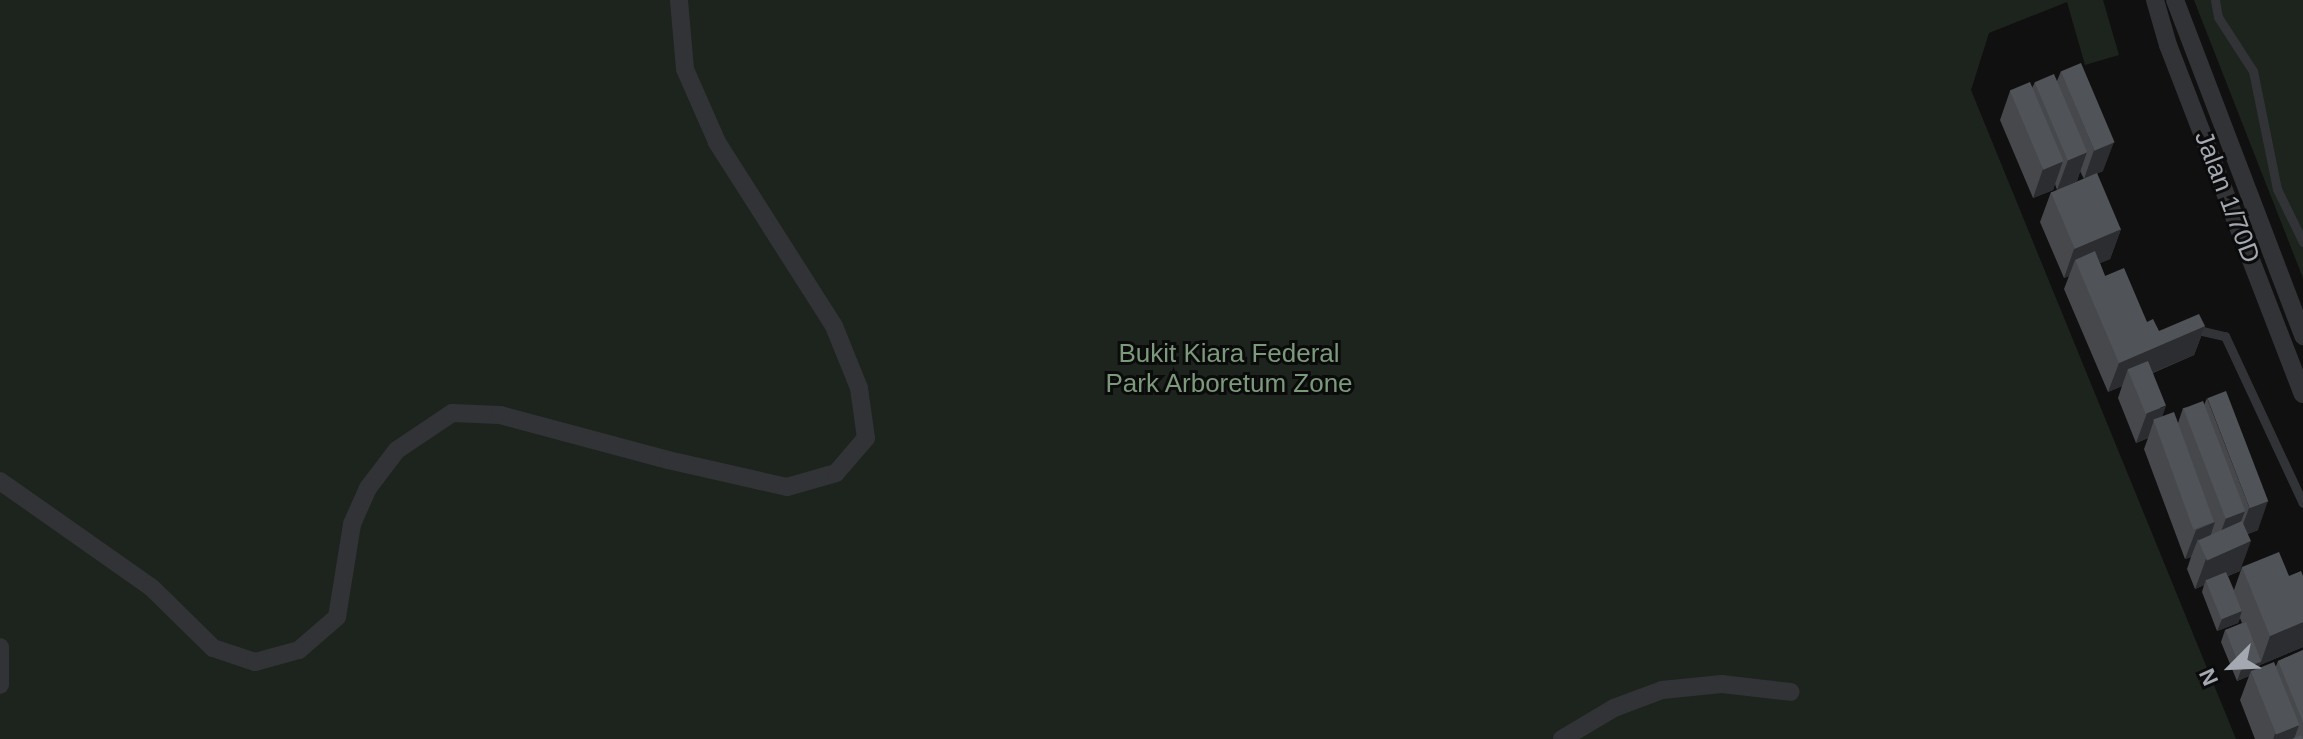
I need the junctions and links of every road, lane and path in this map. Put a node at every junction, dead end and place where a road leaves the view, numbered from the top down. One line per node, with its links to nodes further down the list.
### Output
1 (679, 0): 9 (street)
2 (2155, 0): 8 (street, Jalan 1/70D)
3 (2175, 0): 7 (street, Jalan 1/70D)
4 (2215, 0): 5 (lane)
5 (2303, 242)
6 (2198, 330): 10 (lane)
7 (2303, 336)
8 (2303, 394)
9 (0, 481)
10 (2303, 503)
11 (0, 647): 12 (street)
12 (0, 685)
13 (1791, 692): 14 (street)
14 (1562, 739)

